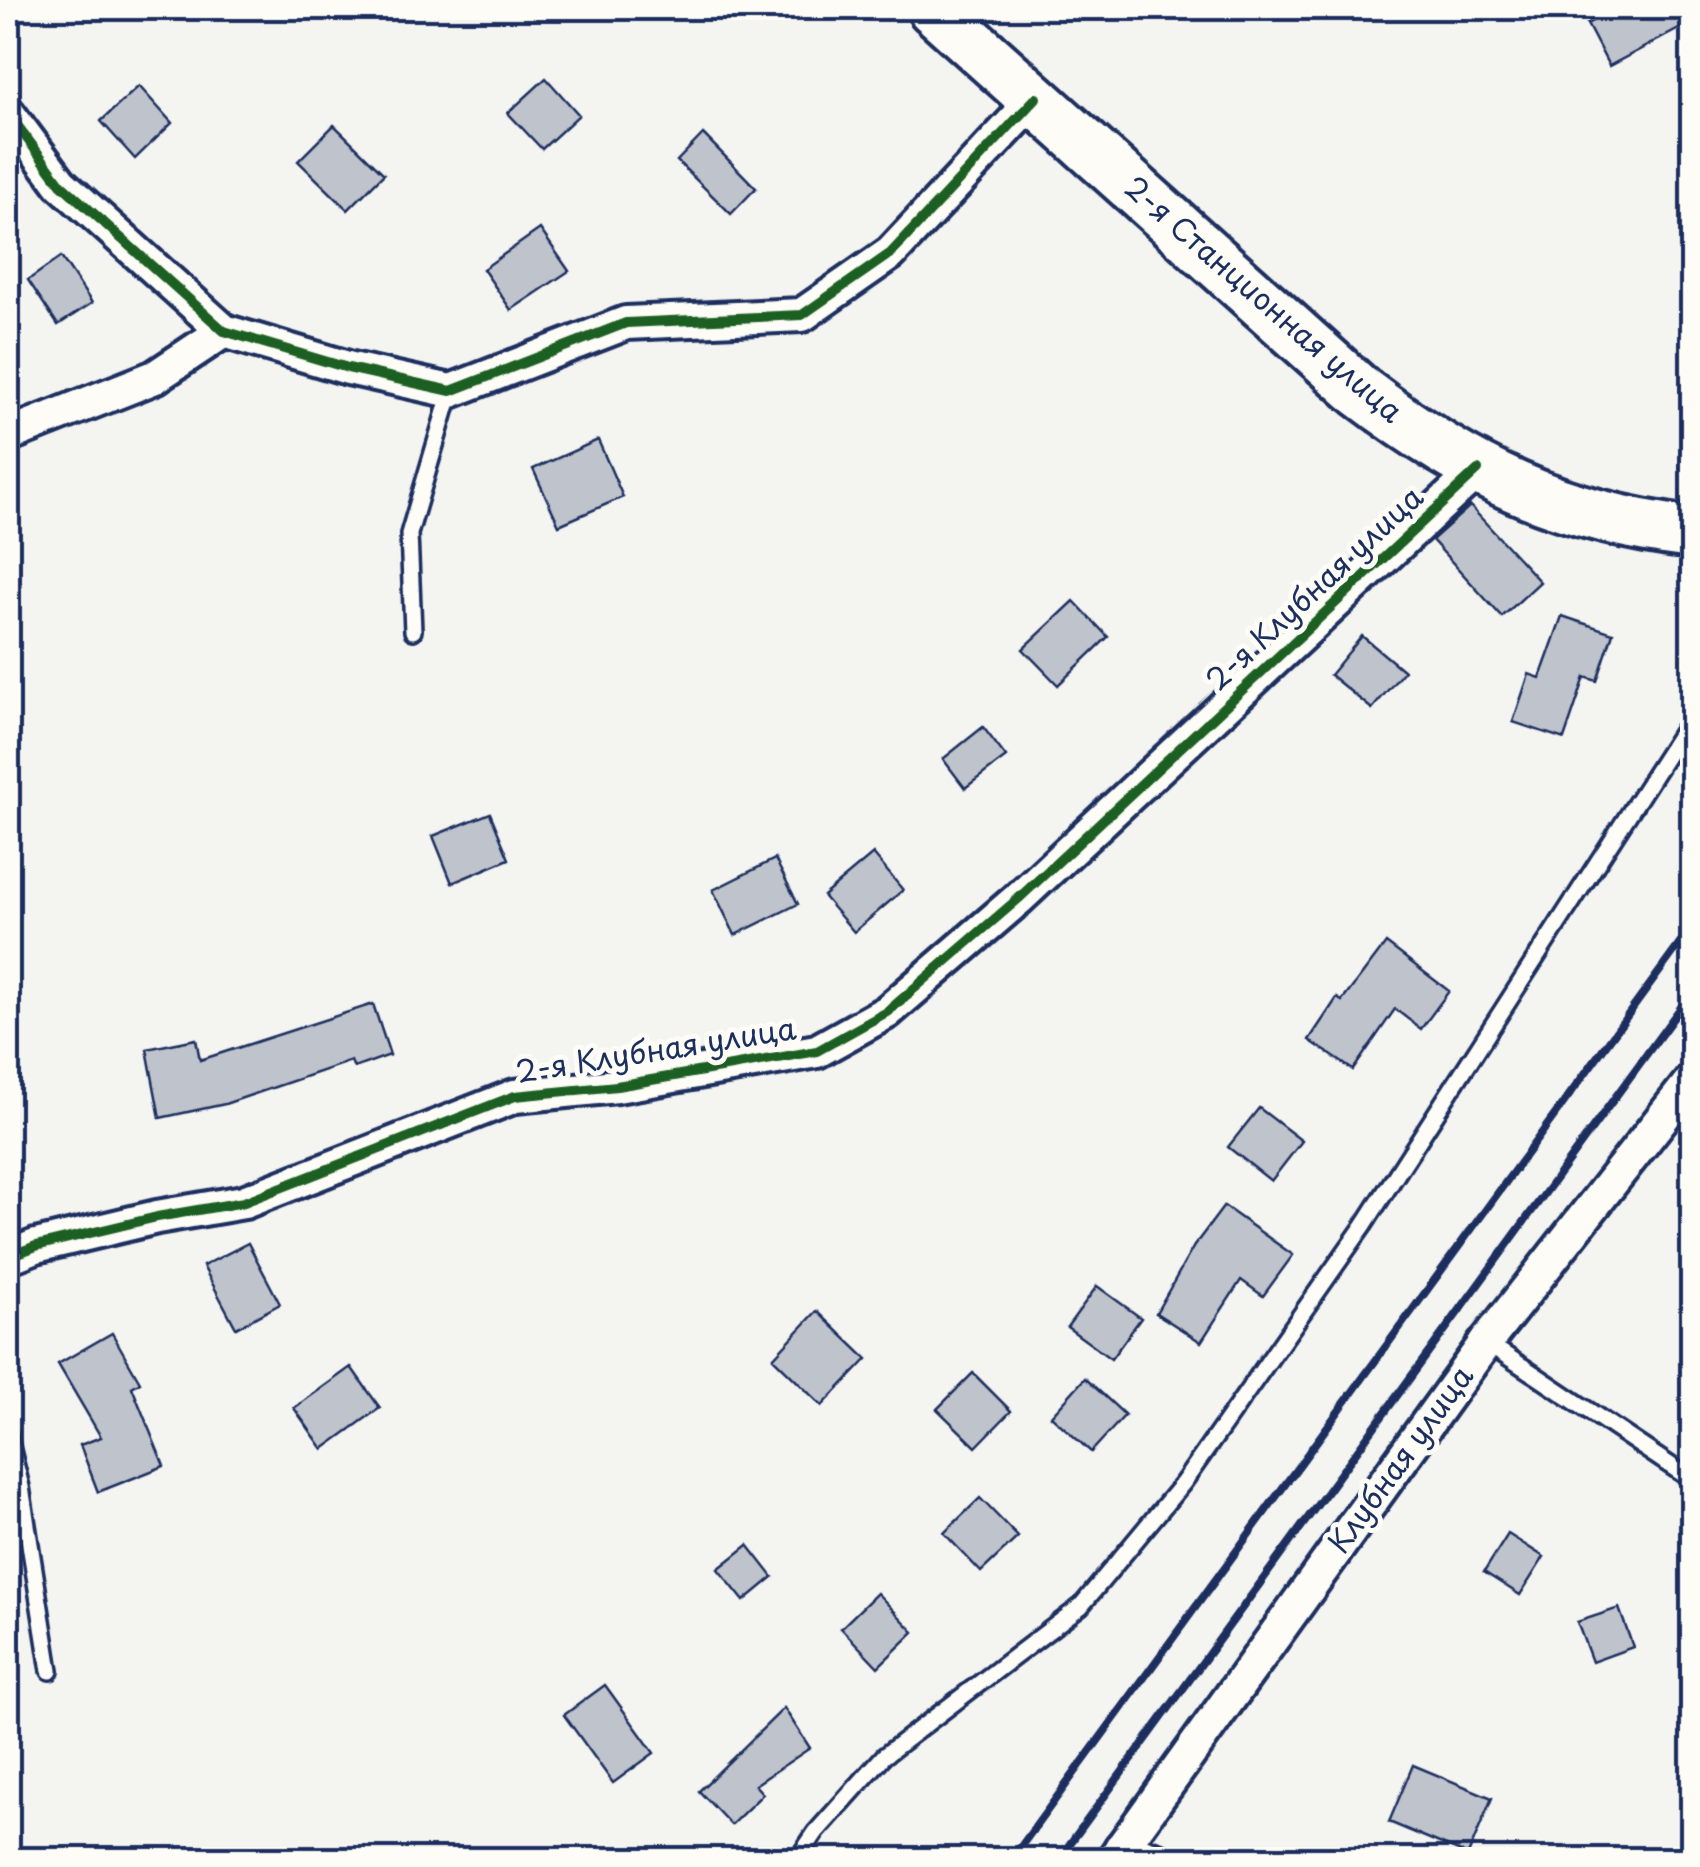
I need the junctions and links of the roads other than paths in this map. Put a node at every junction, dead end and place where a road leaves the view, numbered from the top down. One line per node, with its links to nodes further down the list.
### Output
1 (933, 8): 2 (main road, 2-я Станционная улица)
2 (1036, 98): 5 (street); 7 (main road, 2-я Станционная улица)
3 (8, 113): 4 (street)
4 (224, 331): 5 (street); 6 (street)
5 (450, 391): 9 (lane)
6 (8, 436)
7 (1478, 470): 8 (main road, 2-я Станционная улица); 12 (street, 2-я Клубная улица)
8 (1692, 533)
9 (413, 631)
10 (1692, 716): 18 (lane)
11 (1692, 1080): 13 (street, Клубная улица)
12 (8, 1256)
13 (1486, 1342): 15 (lane); 17 (street, Клубная улица)
14 (8, 1434): 16 (lane)
15 (1692, 1480)
16 (50, 1671)
17 (1117, 1854): 19 (street, Клубная улица)
18 (798, 1860)
19 (1156, 1860)

